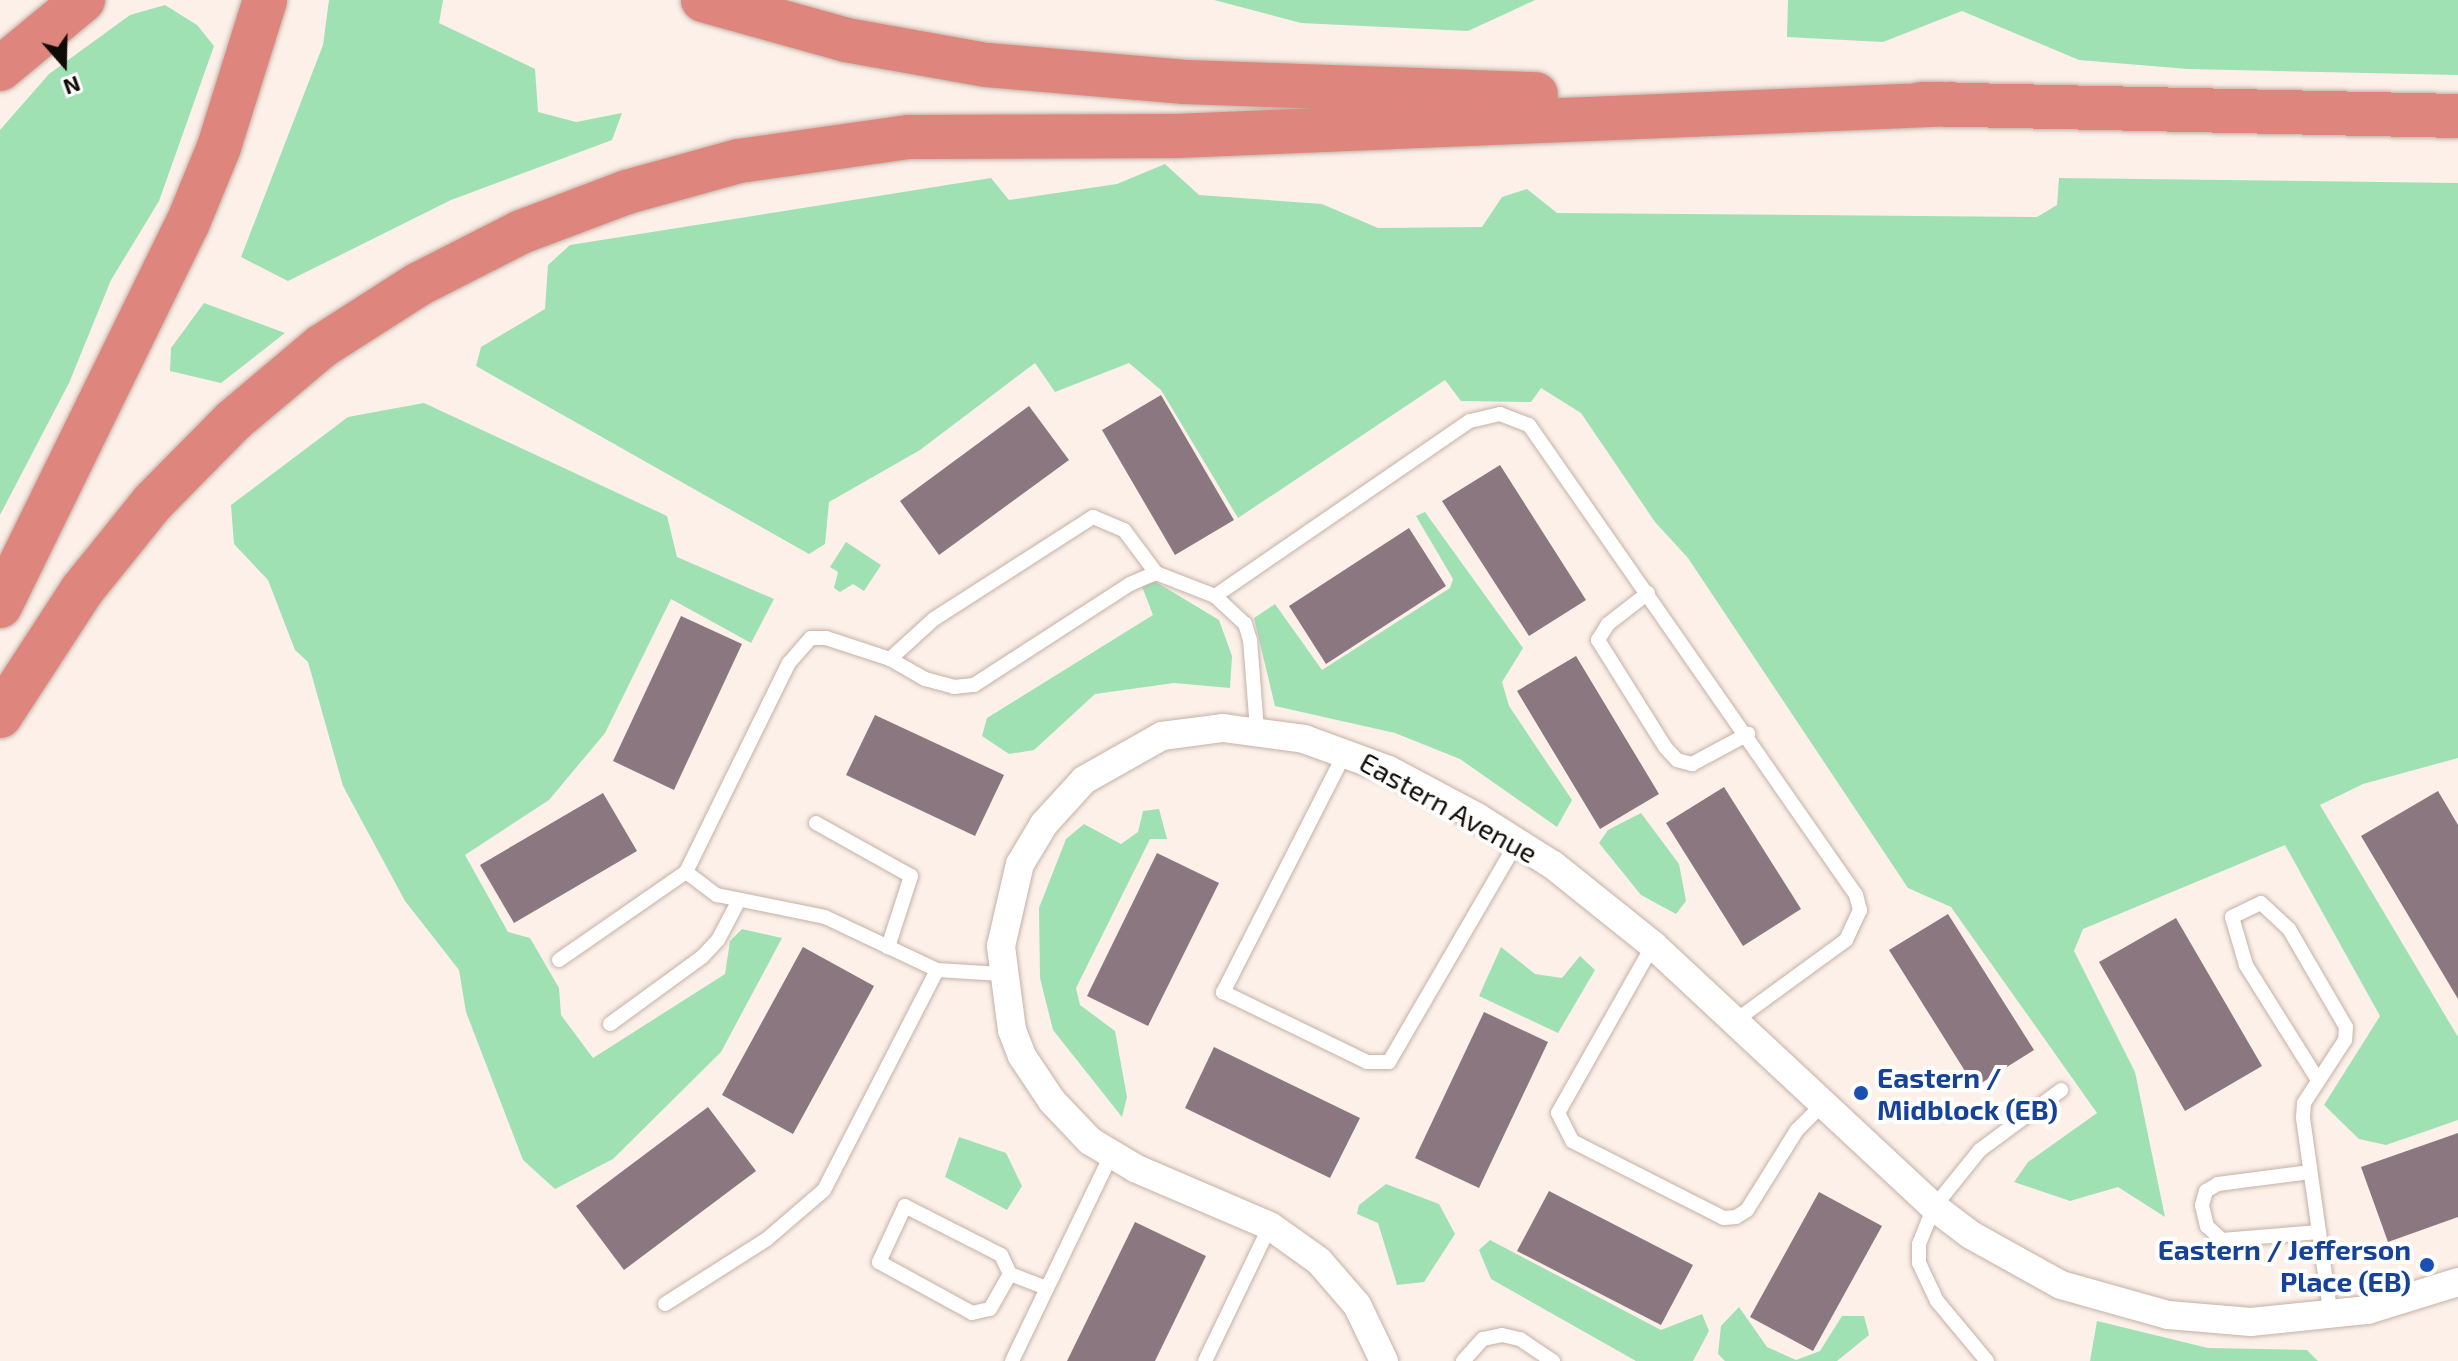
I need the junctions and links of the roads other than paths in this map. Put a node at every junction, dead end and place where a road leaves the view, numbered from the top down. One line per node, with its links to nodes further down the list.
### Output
1 (83, 0): 4 (highway)
2 (265, 0): 10 (highway)
3 (703, 0): 5 (highway)
4 (0, 69)
5 (1951, 104): 6 (highway); 12 (highway)
6 (2458, 116)
7 (1156, 573): 9 (lane); 11 (lane); 11 (lane)
8 (1648, 593): 9 (lane); 14 (lane); 14 (lane)
9 (1215, 596): 13 (lane)
10 (0, 606)
11 (890, 659): 18 (lane)
12 (0, 716)
13 (1257, 730): 15 (street, Eastern Avenue); 24 (street, Eastern Avenue)
14 (1748, 734): 25 (lane)
15 (1346, 751): 17 (street, Eastern Avenue); 17 (lane)
16 (816, 823): 21 (lane)
17 (1517, 842): 20 (street, Eastern Avenue)
18 (686, 872): 19 (lane); 22 (lane)
19 (739, 900): 21 (lane); 26 (lane)
20 (1653, 945): 25 (street, Eastern Avenue); 29 (lane)
21 (888, 947): 23 (lane)
22 (559, 960)
23 (937, 970): 24 (lane); 38 (lane)
24 (1001, 974): 30 (street, Eastern Avenue)
25 (1735, 1021): 29 (street, Eastern Avenue)
26 (610, 1024)
27 (2318, 1080): 27 (lane); 31 (lane)
28 (2061, 1090): 32 (lane)
29 (1823, 1104): 32 (street, Eastern Avenue)
30 (1111, 1155): 33 (street, Eastern Avenue); 37 (lane)
31 (2310, 1172): 34 (lane); 34 (lane)
32 (1934, 1207): 39 (street, Eastern Avenue); 45 (lane)
33 (1270, 1226): 41 (lane); 42 (street, Eastern Avenue)
34 (2319, 1232): 39 (lane)
35 (1010, 1274): 35 (lane); 37 (lane)
36 (2458, 1282): 39 (street, Eastern Avenue)
37 (1046, 1288): 40 (lane)
38 (665, 1304)
39 (2332, 1317)
40 (1012, 1361)
41 (1205, 1361)
42 (1384, 1361)
43 (1463, 1361): 44 (lane)
44 (1553, 1361)
45 (1987, 1361)

